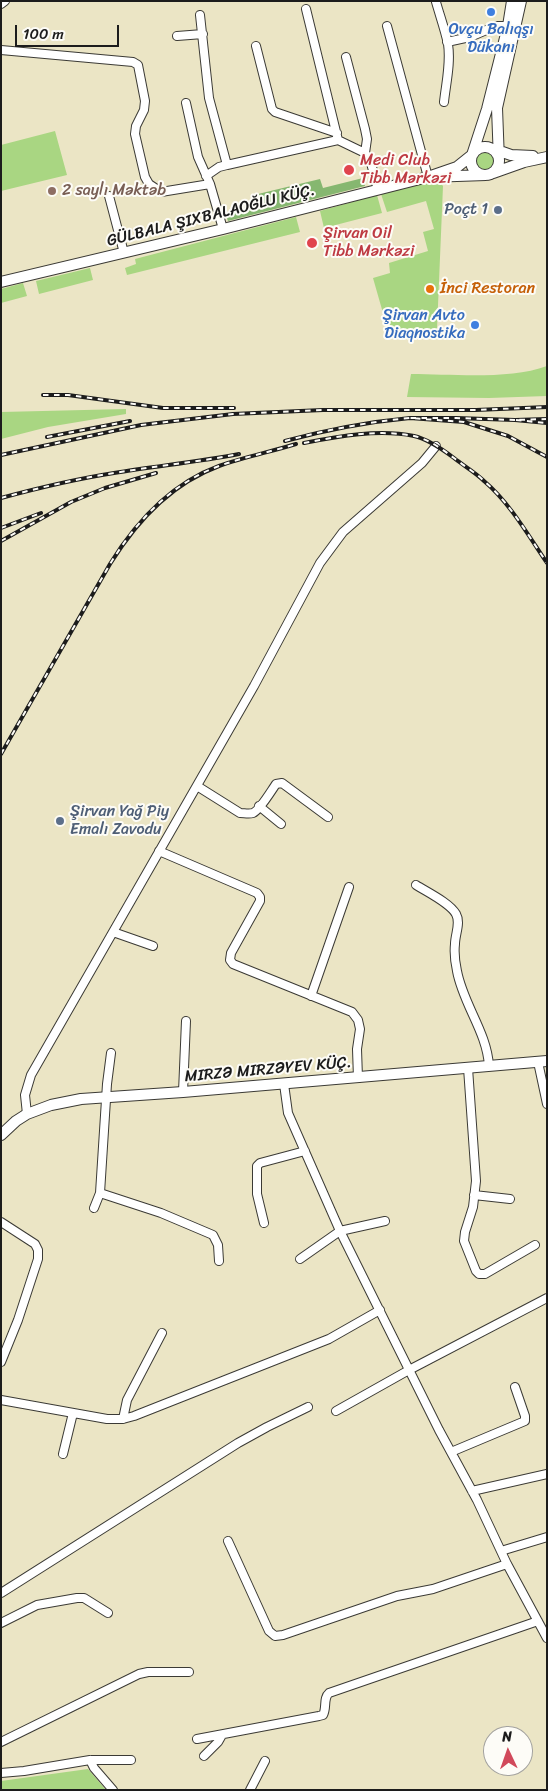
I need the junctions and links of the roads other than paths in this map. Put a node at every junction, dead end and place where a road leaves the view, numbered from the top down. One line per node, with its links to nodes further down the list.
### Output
1 (5, 1): 5 (street)
2 (512, 1): 9 (main road)
3 (521, 1): 20 (main road)
4 (436, 2): 12 (street)
5 (1, 4)
6 (306, 9): 18 (street)
7 (200, 15): 10 (street)
8 (387, 26): 25 (street)
9 (508, 26): 12 (street); 21 (main road)
10 (203, 34): 11 (street); 23 (street)
11 (176, 36)
12 (447, 42): 16 (street)
13 (256, 46): 18 (street)
14 (1, 50): 26 (street)
15 (346, 58): 19 (street)
16 (444, 102)
17 (186, 103): 26 (street)
18 (337, 136): 19 (street); 23 (street)
19 (365, 153): 27 (street)
20 (496, 153): 21 (main road); 22 (main road); 24 (main road)
21 (472, 155): 24 (main road); 25 (main road)
22 (547, 156): 24 (main road)
23 (226, 164): 26 (street)
24 (488, 175): 25 (main road)
25 (428, 177): 27 (main road)
26 (208, 180): 29 (street)
27 (378, 190): 29 (main road)
28 (109, 196): 30 (street)
29 (223, 229): 30 (main road)
30 (124, 253): 31 (main road)
31 (1, 282)
32 (436, 446): 33 (street)
33 (197, 786): 34 (street); 37 (street)
34 (259, 806): 35 (street); 36 (street)
35 (328, 817)
36 (281, 824)
37 (160, 851): 40 (street); 42 (street)
38 (416, 884): 46 (street)
39 (349, 887): 42 (street)
40 (113, 932): 41 (street); 53 (street)
41 (153, 946)
42 (311, 996): 48 (street)
43 (186, 1021): 50 (street)
44 (111, 1054): 51 (street)
45 (543, 1061): 46 (main road, MIRZƏ MIRZƏYEV KÜÇ.); 52 (street)
46 (489, 1066): 47 (main road, MIRZƏ MIRZƏYEV KÜÇ.)
47 (468, 1068): 48 (main road, MIRZƏ MIRZƏYEV KÜÇ.); 57 (street)
48 (358, 1078): 49 (main road, MIRZƏ MIRZƏYEV KÜÇ.)
49 (284, 1084): 50 (main road, MIRZƏ MIRZƏYEV KÜÇ.); 55 (street)
50 (183, 1092): 51 (main road, MIRZƏ MIRZƏYEV KÜÇ.)
51 (106, 1097): 53 (main road, MIRZƏ MIRZƏYEV KÜÇ.); 56 (street)
52 (547, 1104)
53 (27, 1114): 54 (main road, MIRZƏ MIRZƏYEV KÜÇ.)
54 (1, 1135)
55 (305, 1151): 62 (street); 63 (street)
56 (100, 1193): 59 (street); 66 (street)
57 (474, 1195): 58 (street); 64 (street)
58 (510, 1199)
59 (94, 1208)
60 (385, 1221): 63 (street)
61 (1, 1222): 70 (street)
62 (264, 1223)
63 (340, 1230): 65 (street); 68 (street)
64 (535, 1246)
65 (300, 1259)
66 (219, 1261)
67 (547, 1298): 71 (street)
68 (380, 1310): 71 (street); 77 (street)
69 (162, 1333): 77 (street)
70 (1, 1362)
71 (409, 1370): 75 (street); 78 (street)
72 (515, 1387): 78 (street)
73 (1, 1400): 76 (street)
74 (308, 1407): 86 (street)
75 (336, 1411)
76 (73, 1413): 77 (street); 79 (street)
77 (123, 1419)
78 (451, 1452): 81 (street)
79 (62, 1454)
80 (547, 1474): 81 (street)
81 (472, 1491): 84 (street)
82 (547, 1537): 84 (street)
83 (228, 1541): 85 (street)
84 (501, 1551): 85 (street)
85 (507, 1564): 88 (street)
86 (1, 1593)
87 (108, 1613): 89 (street)
88 (538, 1621): 90 (street); 92 (street)
89 (1, 1623)
90 (547, 1638)
91 (189, 1672): 94 (street)
92 (222, 1735): 93 (street); 95 (street)
93 (197, 1739)
94 (1, 1742)
95 (204, 1756)
96 (90, 1760): 97 (street); 99 (street); 100 (street)
97 (131, 1760)
98 (265, 1760): 101 (street)
99 (1, 1773)
100 (113, 1790)
101 (250, 1790)

